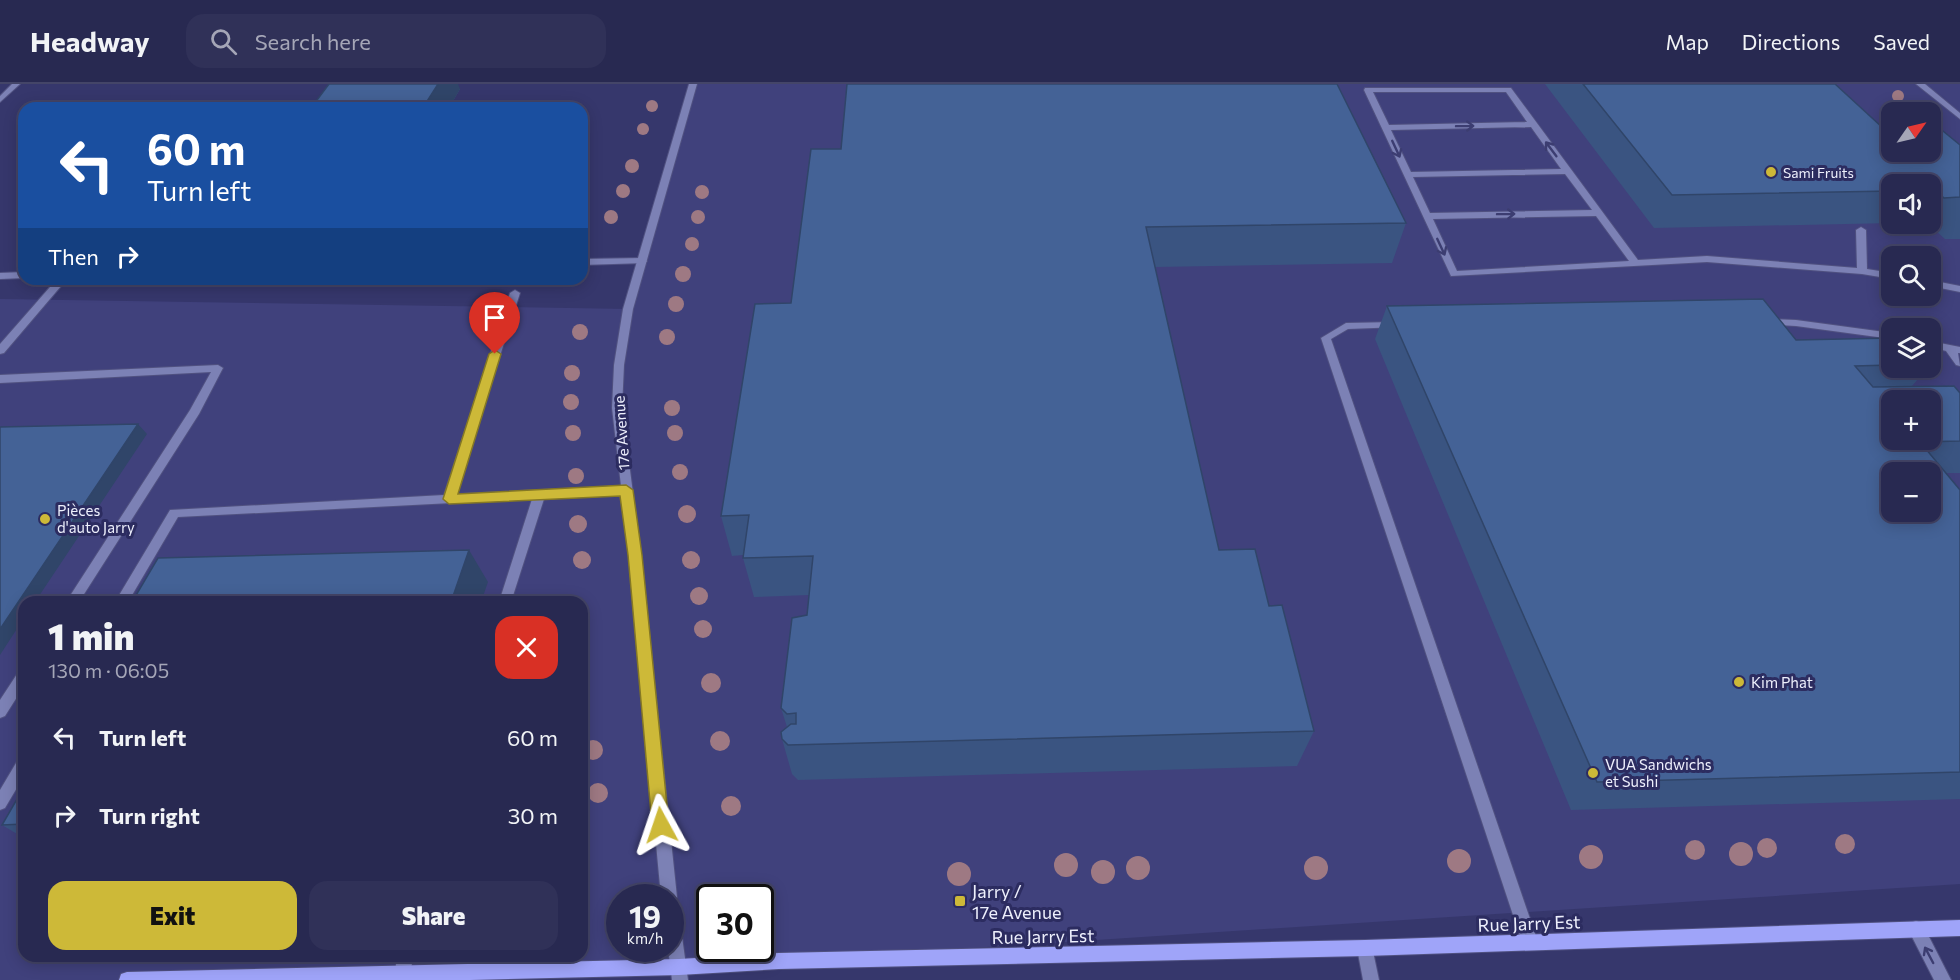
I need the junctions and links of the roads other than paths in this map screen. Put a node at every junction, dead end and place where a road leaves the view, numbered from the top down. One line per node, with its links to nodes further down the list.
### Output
1 (16, 84): 4 (street)
2 (693, 84): 13 (street, 17e Avenue)
3 (1920, 84): 5 (street)
4 (0, 100)
5 (1960, 117)
6 (1533, 124): 7 (street, one-way to 6); 7 (street); 8 (street, one-way to 6)
7 (1386, 128): 9 (street, one-way to 9)
8 (1568, 171): 9 (street); 10 (street)
9 (1408, 175): 11 (street)
10 (1598, 213): 11 (street, one-way to 10); 15 (street)
11 (1427, 216): 15 (street, one-way to 15)
12 (1861, 230): 16 (street)
13 (642, 261): 14 (street); 31 (street, 17e Avenue)
14 (588, 262)
15 (1635, 263): 16 (street)
16 (1862, 271): 17 (street)
17 (1881, 274)
18 (18, 275): 19 (street)
19 (0, 276)
20 (57, 285): 28 (street)
21 (1941, 285): 22 (street)
22 (1960, 289)
23 (515, 293): 33 (street)
24 (1753, 322): 26 (street)
25 (1405, 325): 44 (street)
26 (1881, 335)
27 (1955, 349): 29 (street)
28 (0, 351)
29 (1960, 363)
30 (0, 379): 34 (street)
31 (626, 490): 32 (street); 41 (street, 17e Avenue)
32 (539, 495): 33 (street); 36 (street)
33 (449, 499): 35 (street)
34 (76, 596)
35 (125, 596)
36 (507, 596)
37 (18, 684): 38 (street)
38 (0, 712)
39 (18, 773): 40 (street)
40 (0, 803)
41 (668, 884)
42 (1960, 928): 43 (street, Rue Jarry Est)
43 (1916, 929): 44 (street, Rue Jarry Est); 52 (street, one-way to 43)
44 (1530, 942): 45 (street, Rue Jarry Est)
45 (1365, 948): 48 (street, Rue Jarry Est); 51 (street)
46 (405, 962): 47 (street)
47 (402, 973): 48 (street, Rue Jarry Est); 49 (street, Rue Jarry Est)
48 (680, 974)
49 (200, 978): 50 (street, Rue Jarry Est)
50 (127, 980)
51 (1371, 980)
52 (1943, 980)

